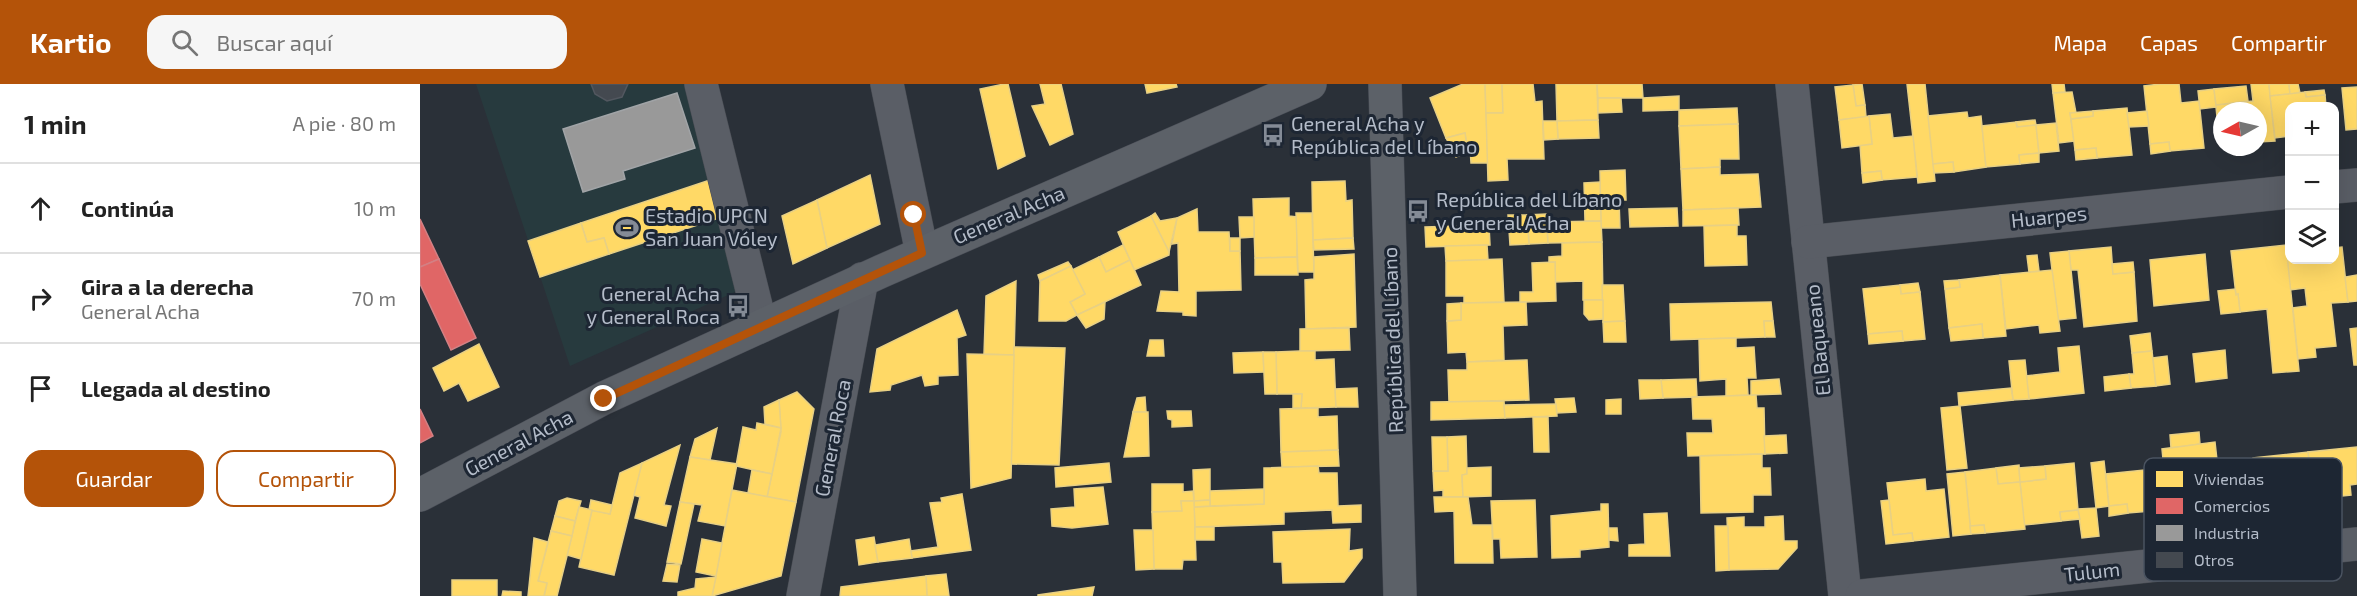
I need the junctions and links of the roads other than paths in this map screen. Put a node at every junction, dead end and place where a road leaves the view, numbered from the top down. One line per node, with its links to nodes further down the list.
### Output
1 (701, 84): 12 (street)
2 (887, 84): 10 (street)
3 (1310, 84): 10 (main road, General Acha)
4 (1385, 84): 18 (main road, República del Líbano)
5 (1792, 84): 9 (street, El Baqueano)
6 (2357, 185): 7 (street)
7 (2339, 187)
8 (2285, 192): 9 (street, Huarpes)
9 (1808, 242): 19 (street, El Baqueano)
10 (922, 253): 11 (main road, General Acha)
11 (862, 279): 12 (main road, General Acha); 17 (street, General Roca)
12 (761, 326): 13 (main road, General Acha)
13 (420, 495)
14 (2357, 544): 15 (street, Tulum)
15 (2342, 546)
16 (2144, 566): 20 (street, Tulum)
17 (802, 596)
18 (1400, 596)
19 (1845, 596)
20 (1862, 596)

